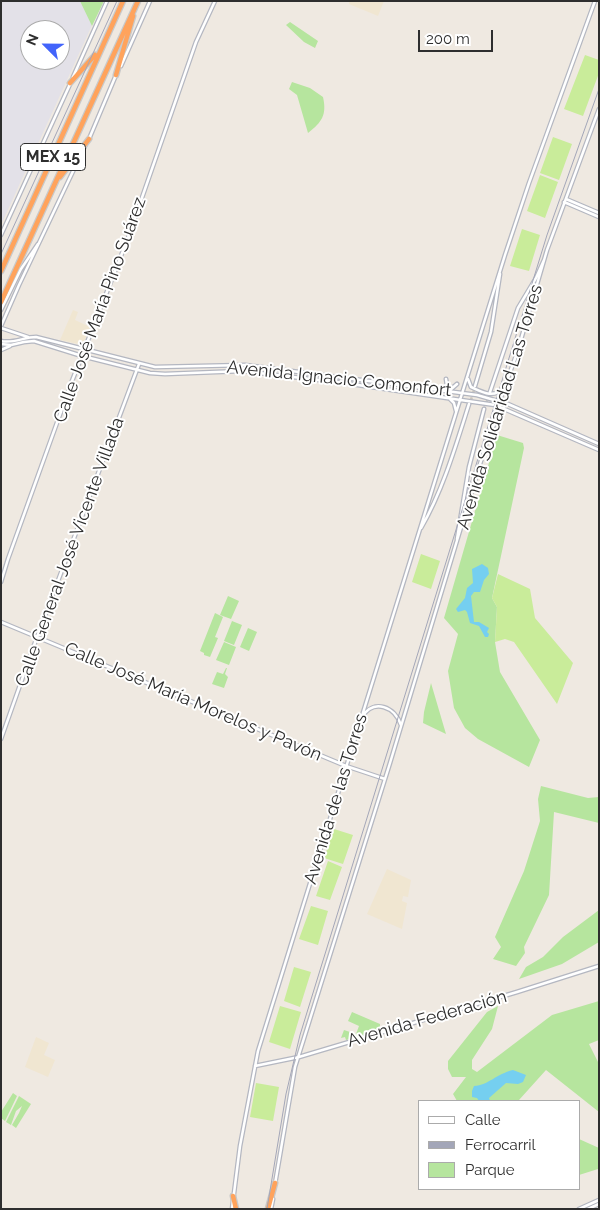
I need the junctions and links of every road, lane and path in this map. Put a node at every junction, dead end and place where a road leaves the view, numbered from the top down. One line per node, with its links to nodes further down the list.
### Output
1 (107, 1): 10 (main road)
2 (138, 1): 7 (highway, MEX 15)
3 (150, 1): 9 (main road)
4 (215, 1): 31 (main road, Calle José María Pino Suárez)
5 (122, 2): 8 (highway, MEX 15)
6 (595, 3): 22 (main road, Avenida Solidaridad Las Torres)
7 (135, 7): 9 (highway); 13 (highway, MEX 15)
8 (103, 44): 10 (highway); 23 (highway, MEX 15)
9 (116, 75): 12 (main road)
10 (70, 83): 18 (main road)
11 (599, 109): 14 (main road, Avenida Solidaridad Las Torres)
12 (89, 139): 13 (highway); 20 (main road)
13 (55, 184): 24 (highway, MEX 15)
14 (565, 200): 15 (main road); 21 (main road, Avenida Solidaridad Las Torres)
15 (578, 206): 16 (main road); 17 (main road)
16 (599, 213)
17 (599, 217)
18 (2, 234): 19 (main road)
19 (1, 240)
20 (41, 240): 25 (main road); 26 (main road)
21 (548, 250): 39 (main road, Avenida Solidaridad Las Torres); 42 (main road, Avenida Solidaridad Las Torres)
22 (501, 270): 35 (main road, Avenida Solidaridad Las Torres); 38 (main road, Avenida Solidaridad Las Torres)
23 (1, 271)
24 (1, 302)
25 (1, 310)
26 (1, 327): 27 (main road)
27 (29, 337): 28 (main road, Avenida Ignacio Comonfort); 31 (main road, Avenida Ignacio Comonfort)
28 (1, 343): 29 (main road, Avenida Ignacio Comonfort)
29 (11, 346): 30 (main road); 32 (main road, Avenida Ignacio Comonfort)
30 (1, 350)
31 (84, 350): 32 (main road, Calle José María Pino Suárez); 33 (main road, Avenida Ignacio Comonfort)
32 (82, 356): 34 (main road, Avenida Ignacio Comonfort); 59 (main road, Calle José María Pino Suárez)
33 (139, 364): 34 (main road, Calle General José Vicente Villada); 40 (main road, Avenida Ignacio Comonfort)
34 (137, 370): 45 (main road, Avenida Ignacio Comonfort); 61 (main road, Calle General José Vicente Villada)
35 (468, 378): 39 (main road); 43 (main road, Avenida Solidaridad Las Torres)
36 (446, 379): 40 (main road)
37 (457, 384): 41 (main road)
38 (475, 386)
39 (504, 388): 44 (main road, Avenida Solidaridad Las Torres)
40 (443, 390): 41 (main road, Avenida Ignacio Comonfort)
41 (449, 391): 43 (main road, Avenida Ignacio Comonfort)
42 (490, 392)
43 (463, 393): 46 (main road, Avenida Solidaridad Las Torres); 47 (main road, Avenida Ignacio Comonfort)
44 (502, 394): 47 (main road, Avenida Solidaridad Las Torres); 49 (main road)
45 (446, 398): 46 (main road, Avenida Ignacio Comonfort); 53 (main road)
46 (461, 399): 50 (main road, Avenida Ignacio Comonfort); 53 (main road, Avenida Solidaridad Las Torres)
47 (500, 401): 49 (main road, Avenida Ignacio Comonfort); 50 (main road, Avenida Solidaridad Las Torres)
48 (469, 404): 57 (main road, Avenida Solidaridad Las Torres)
49 (508, 404): 55 (main road, Avenida Ignacio Comonfort)
50 (498, 406): 51 (main road, Avenida Ignacio Comonfort); 54 (main road, Avenida Solidaridad Las Torres)
51 (504, 408): 54 (main road); 56 (main road, Avenida Ignacio Comonfort)
52 (484, 409): 58 (main road, Avenida Solidaridad Las Torres)
53 (456, 413): 57 (main road, Avenida Solidaridad Las Torres)
54 (490, 433): 58 (main road, Avenida Solidaridad Las Torres)
55 (599, 444)
56 (599, 450)
57 (419, 531): 62 (main road, Avenida de las Torres)
58 (456, 545): 63 (main road)
59 (1, 582)
60 (1, 622): 61 (main road, Calle José María Morelos y Pavón)
61 (37, 637): 64 (main road, Calle General José Vicente Villada); 65 (main road, Calle José María Morelos y Pavón)
62 (360, 722): 63 (main road); 65 (main road, Avenida de las Torres)
63 (401, 727): 66 (main road)
64 (1, 740)
65 (346, 766): 66 (main road, Calle José María Morelos y Pavón); 69 (main road, Avenida de las Torres)
66 (385, 779): 68 (main road)
67 (599, 966): 68 (main road, Avenida Federación)
68 (299, 1057): 69 (main road, Avenida Federación); 70 (main road)
69 (254, 1066): 71 (main road, Avenida de las Torres)
70 (276, 1183): 75 (highway)
71 (233, 1196): 74 (highway)
72 (599, 1200): 76 (main road)
73 (599, 1204): 77 (main road)
74 (234, 1209)
75 (269, 1209)
76 (579, 1209)
77 (588, 1209)

